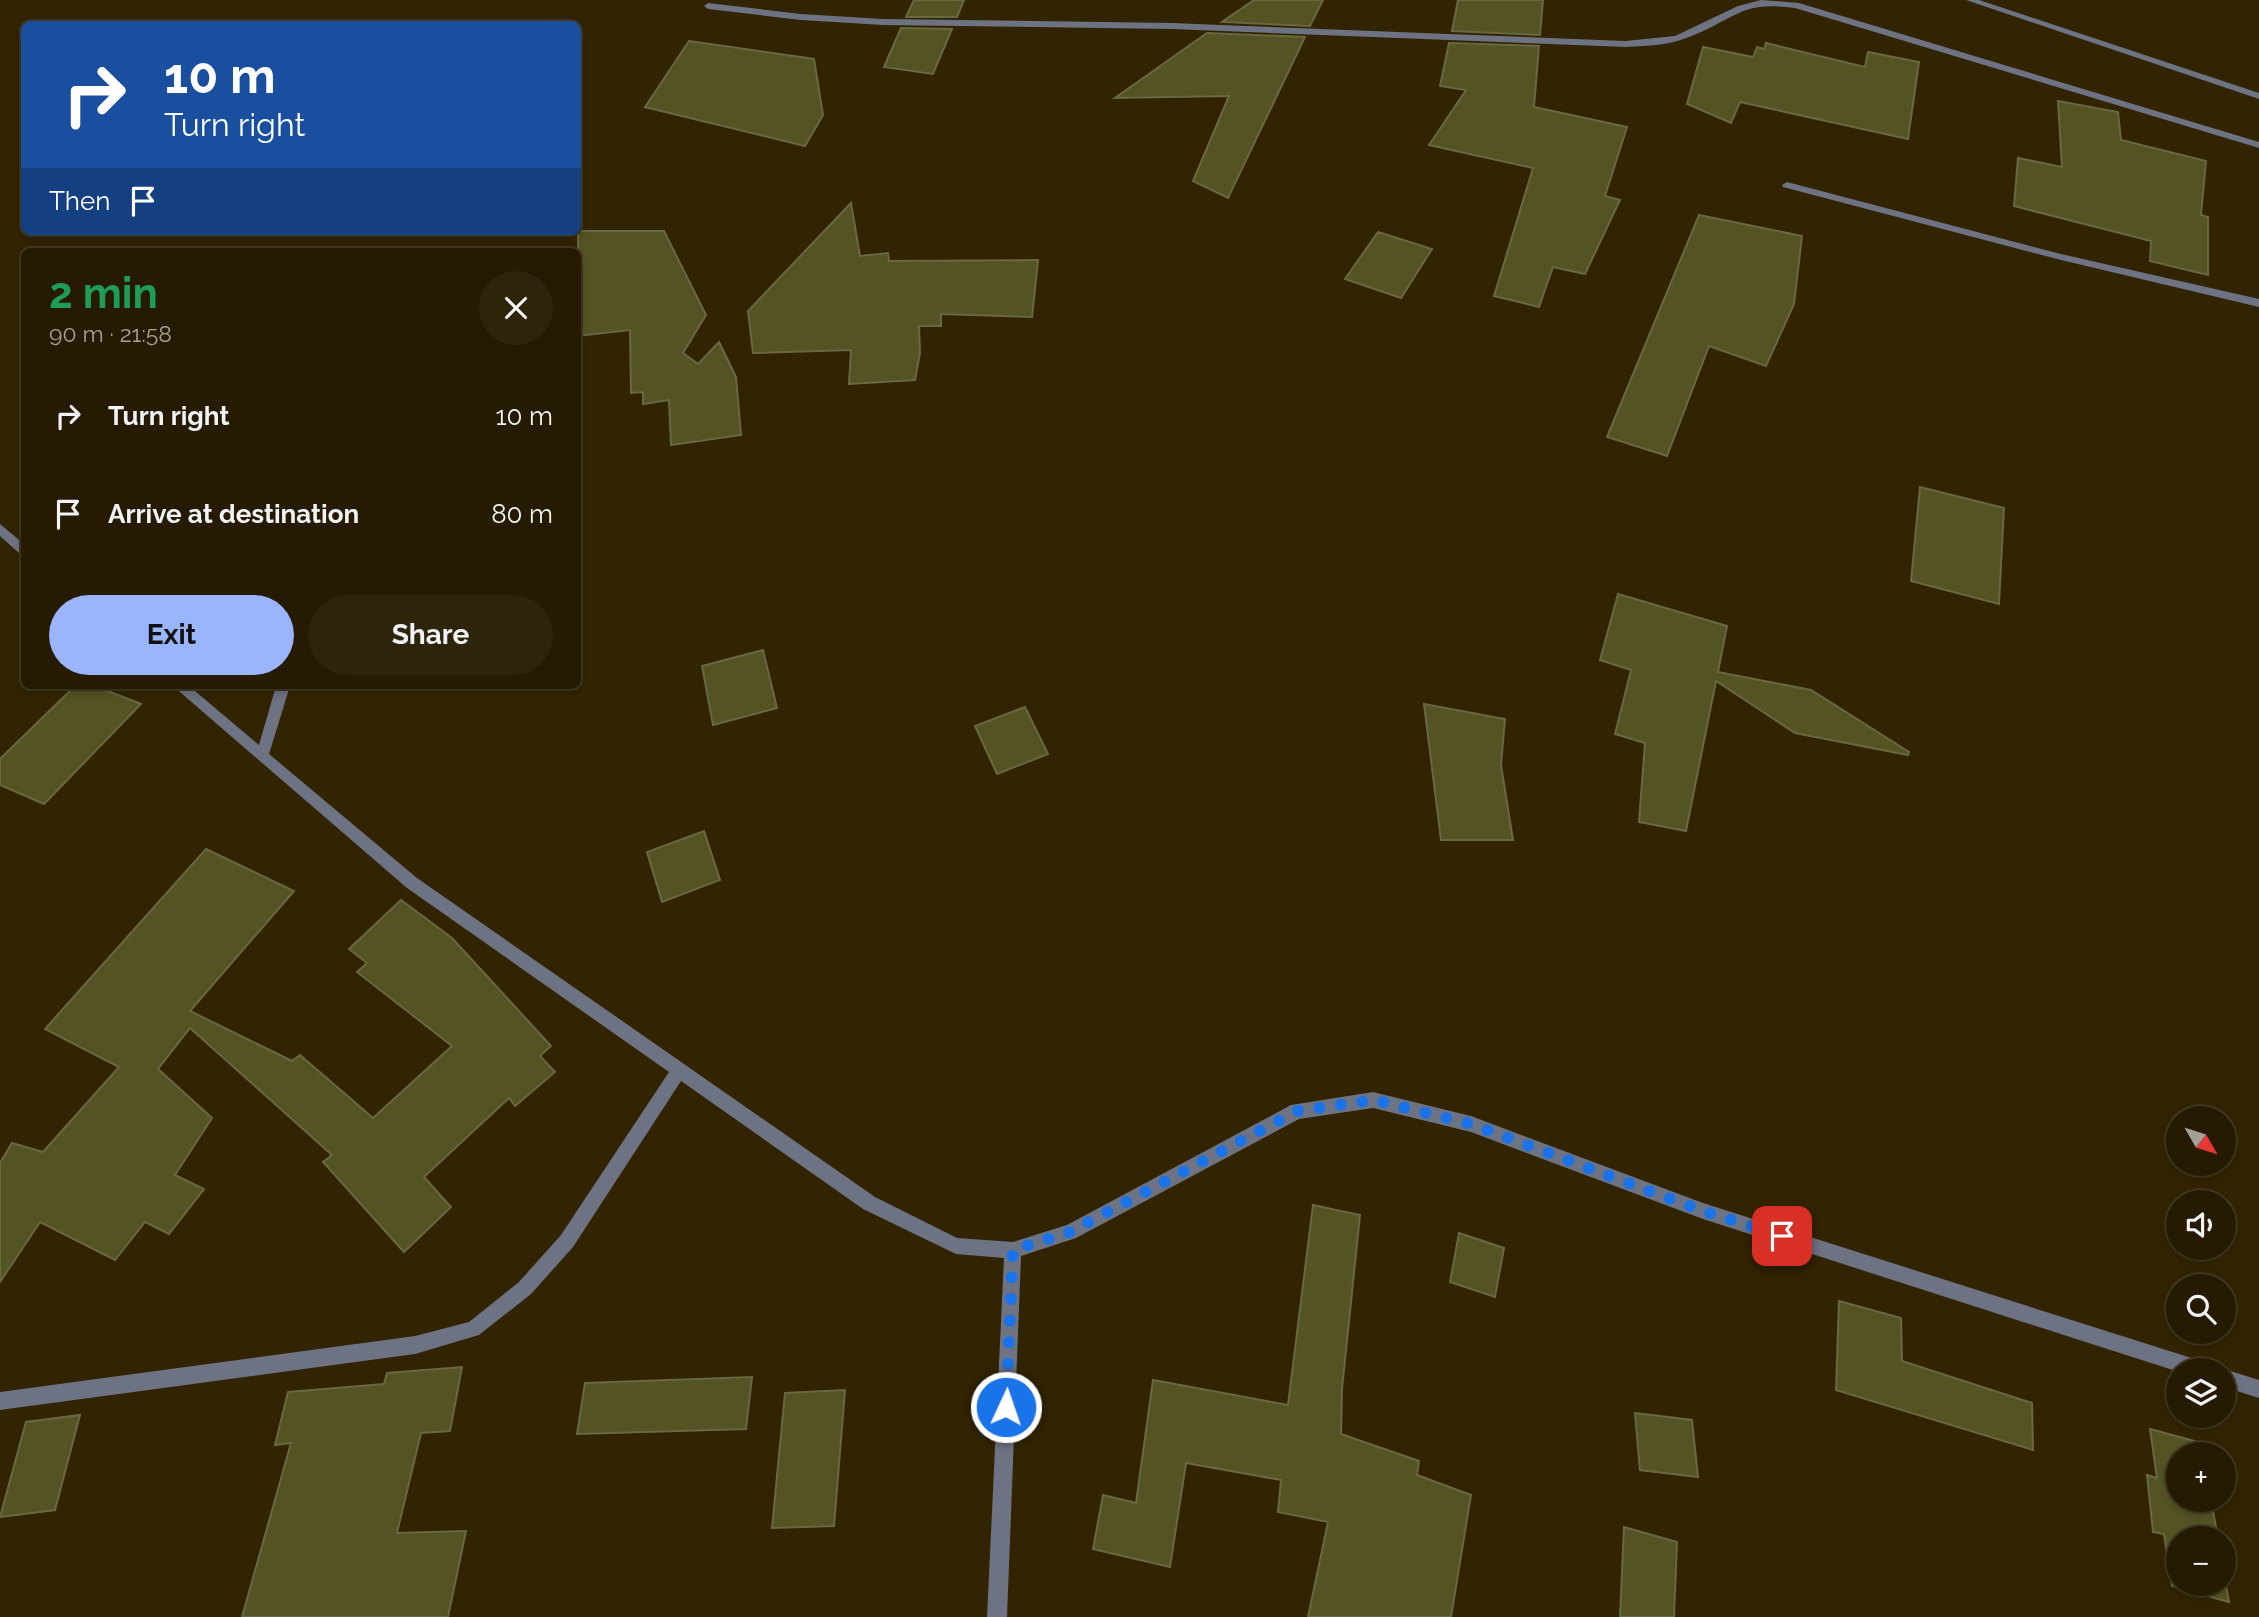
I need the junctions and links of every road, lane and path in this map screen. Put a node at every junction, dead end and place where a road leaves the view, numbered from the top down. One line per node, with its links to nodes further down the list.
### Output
1 (1970, 0): 3 (street)
2 (708, 6): 4 (street)
3 (2259, 96)
4 (2259, 145)
5 (1787, 185): 6 (street)
6 (2259, 303)
7 (0, 529): 8 (street)
8 (21, 548)
9 (184, 689): 11 (street)
10 (283, 689): 11 (street)
11 (262, 756): 12 (street)
12 (678, 1070): 13 (street); 17 (street)
13 (1013, 1250): 14 (street); 18 (street)
14 (2166, 1359)
15 (2236, 1382): 16 (street)
16 (2259, 1389)
17 (0, 1401)
18 (997, 1617)

